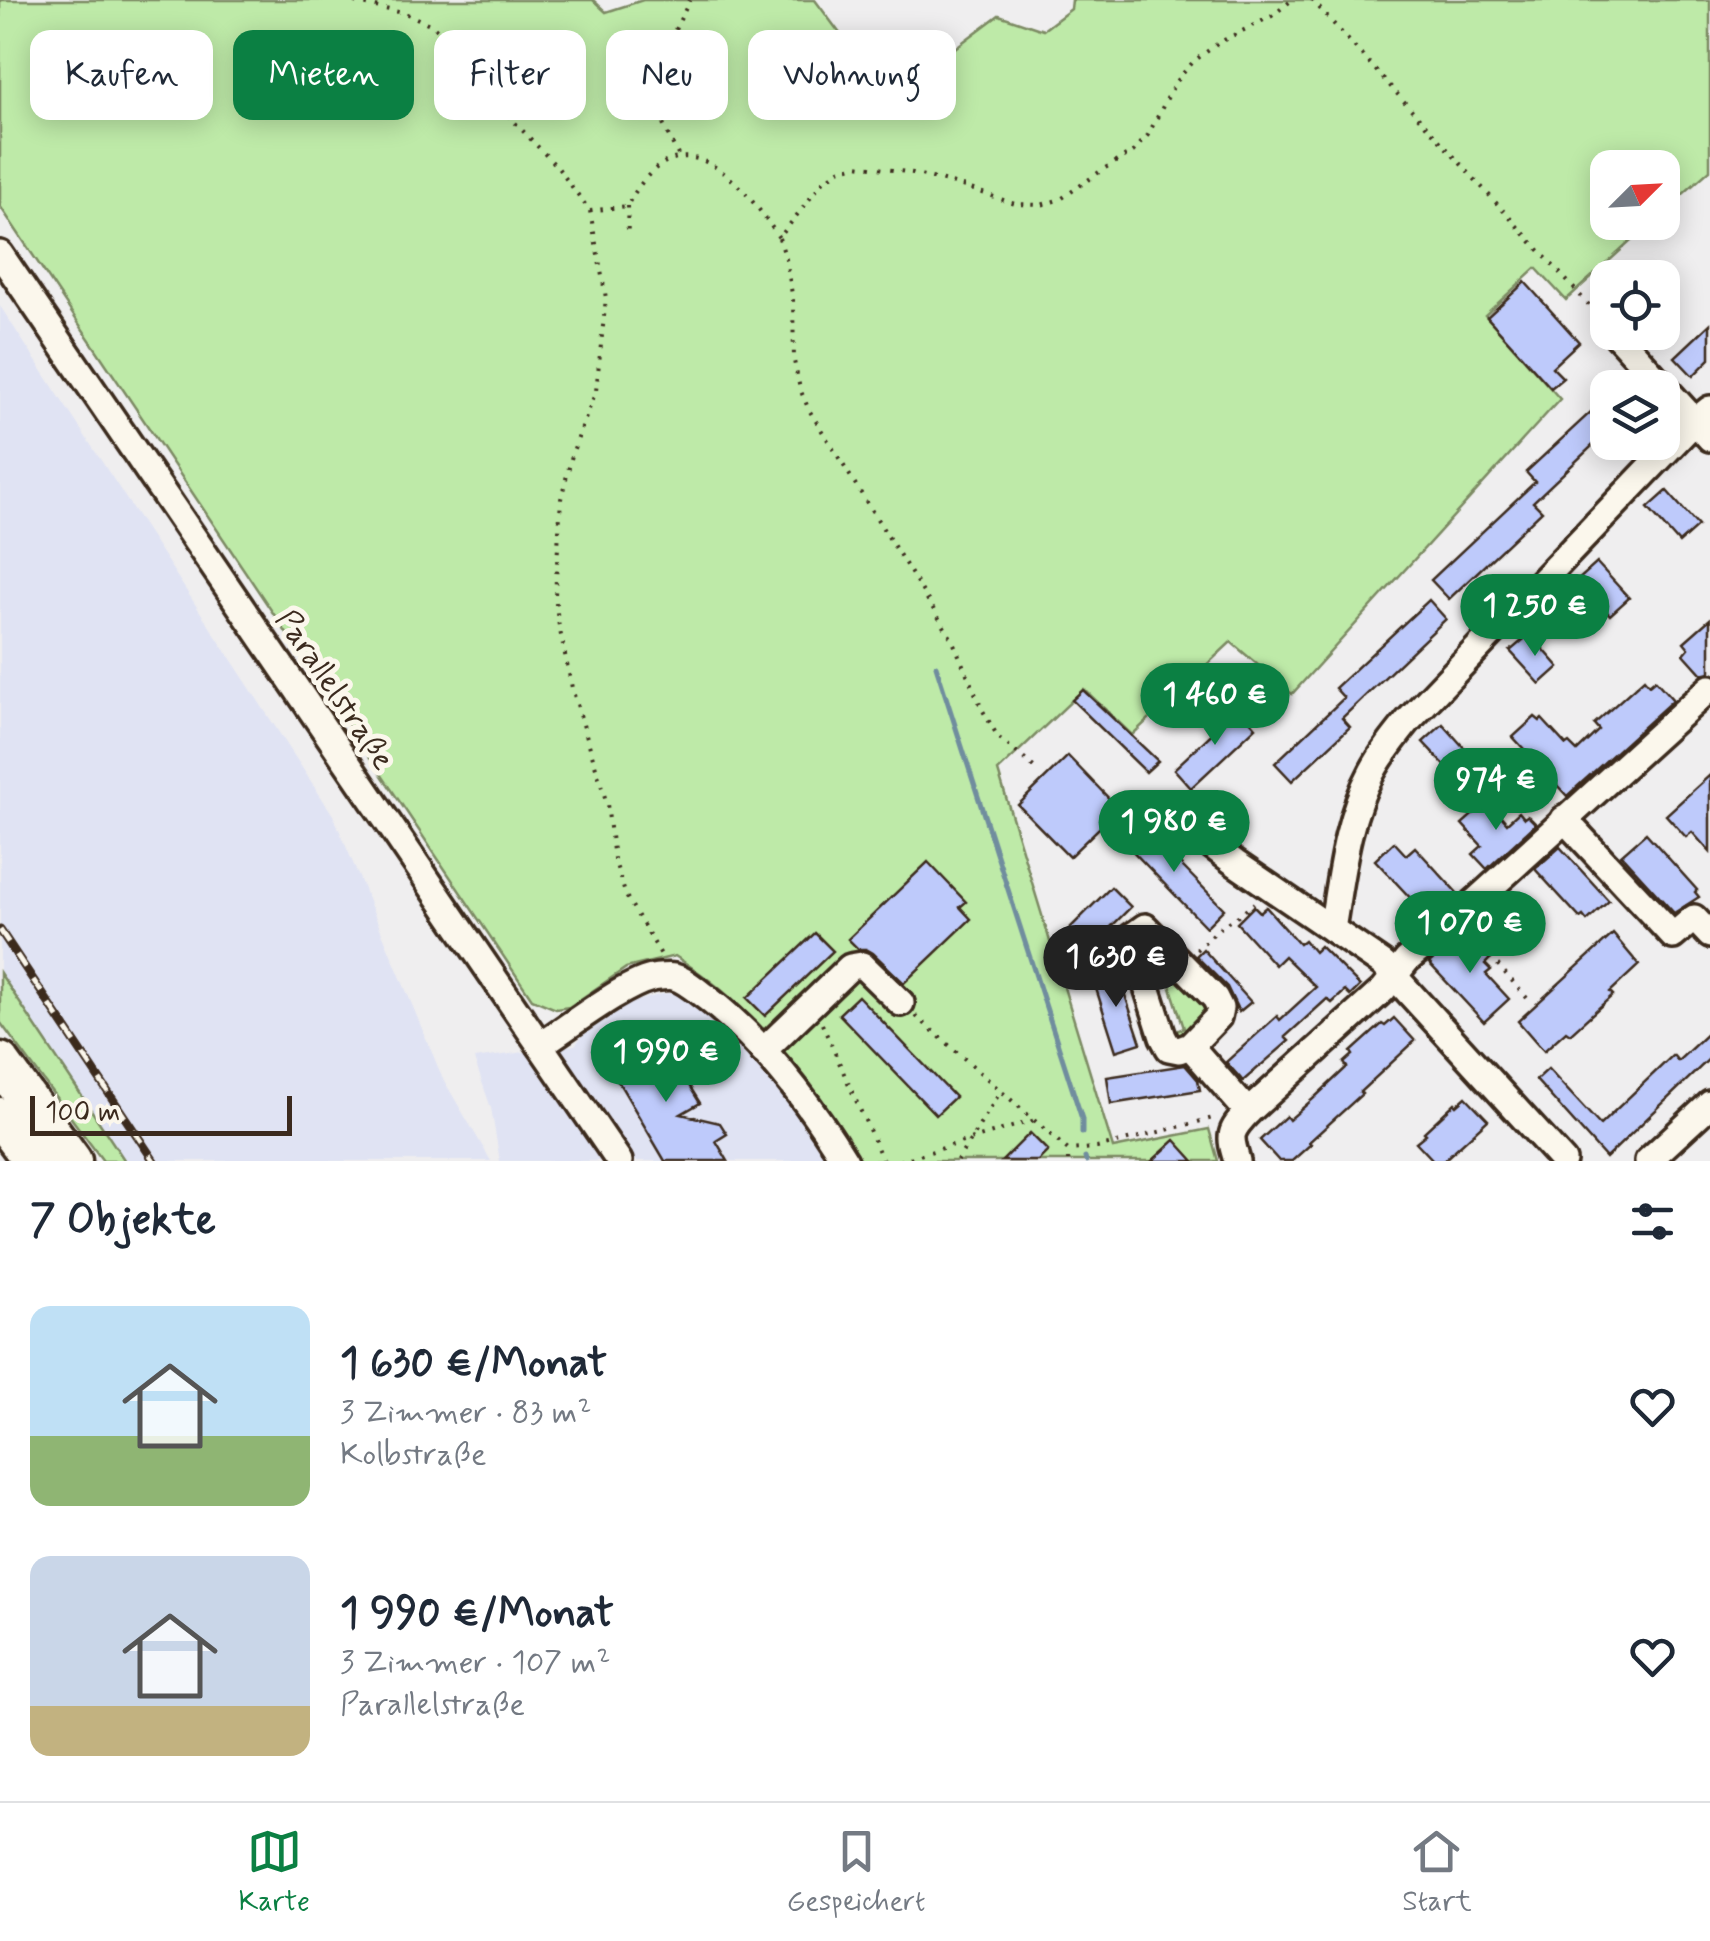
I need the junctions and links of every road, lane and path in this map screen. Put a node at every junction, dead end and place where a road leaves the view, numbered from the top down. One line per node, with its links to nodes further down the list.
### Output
1 (346, 0): 7 (path)
2 (690, 0): 5 (path)
3 (1292, 0): 9 (path)
4 (1312, 0): 11 (path)
5 (678, 156): 6 (path); 9 (path)
6 (627, 206): 7 (path); 8 (path)
7 (590, 211): 23 (path)
8 (628, 236)
9 (779, 238): 15 (path)
10 (0, 254): 28 (street, Parallelstraße)
11 (1590, 305)
12 (1633, 350): 13 (street)
13 (1705, 423): 20 (street)
14 (1710, 688): 16 (street)
15 (1035, 768)
16 (1564, 819): 19 (street); 21 (street)
17 (1186, 825): 18 (street)
18 (1272, 888): 20 (street); 22 (path)
19 (1457, 918): 24 (street); 25 (path)
20 (1332, 929): 24 (street)
21 (1710, 935)
22 (1182, 964): 29 (street); 29 (street)
23 (673, 976): 28 (street); 30 (street)
24 (1395, 976): 36 (street); 47 (street)
25 (1527, 998)
26 (813, 1003): 27 (street); 30 (street); 44 (path)
27 (901, 1003): 32 (path)
28 (540, 1045): 42 (street, Parallelstraße)
29 (1190, 1046): 36 (street)
30 (763, 1051): 43 (street)
31 (0, 1062): 41 (highway)
32 (1001, 1091): 35 (path); 37 (path)
33 (1710, 1104): 48 (street)
34 (0, 1118): 40 (highway)
35 (1035, 1120): 37 (path); 38 (path)
36 (1237, 1136): 38 (path)
37 (970, 1140): 45 (path); 46 (path)
38 (1068, 1150): 39 (path)
39 (1067, 1160)
40 (33, 1161)
41 (72, 1161)
42 (618, 1161)
43 (845, 1161)
44 (882, 1161)
45 (900, 1161)
46 (957, 1161)
47 (1563, 1161)
48 (1648, 1161)

